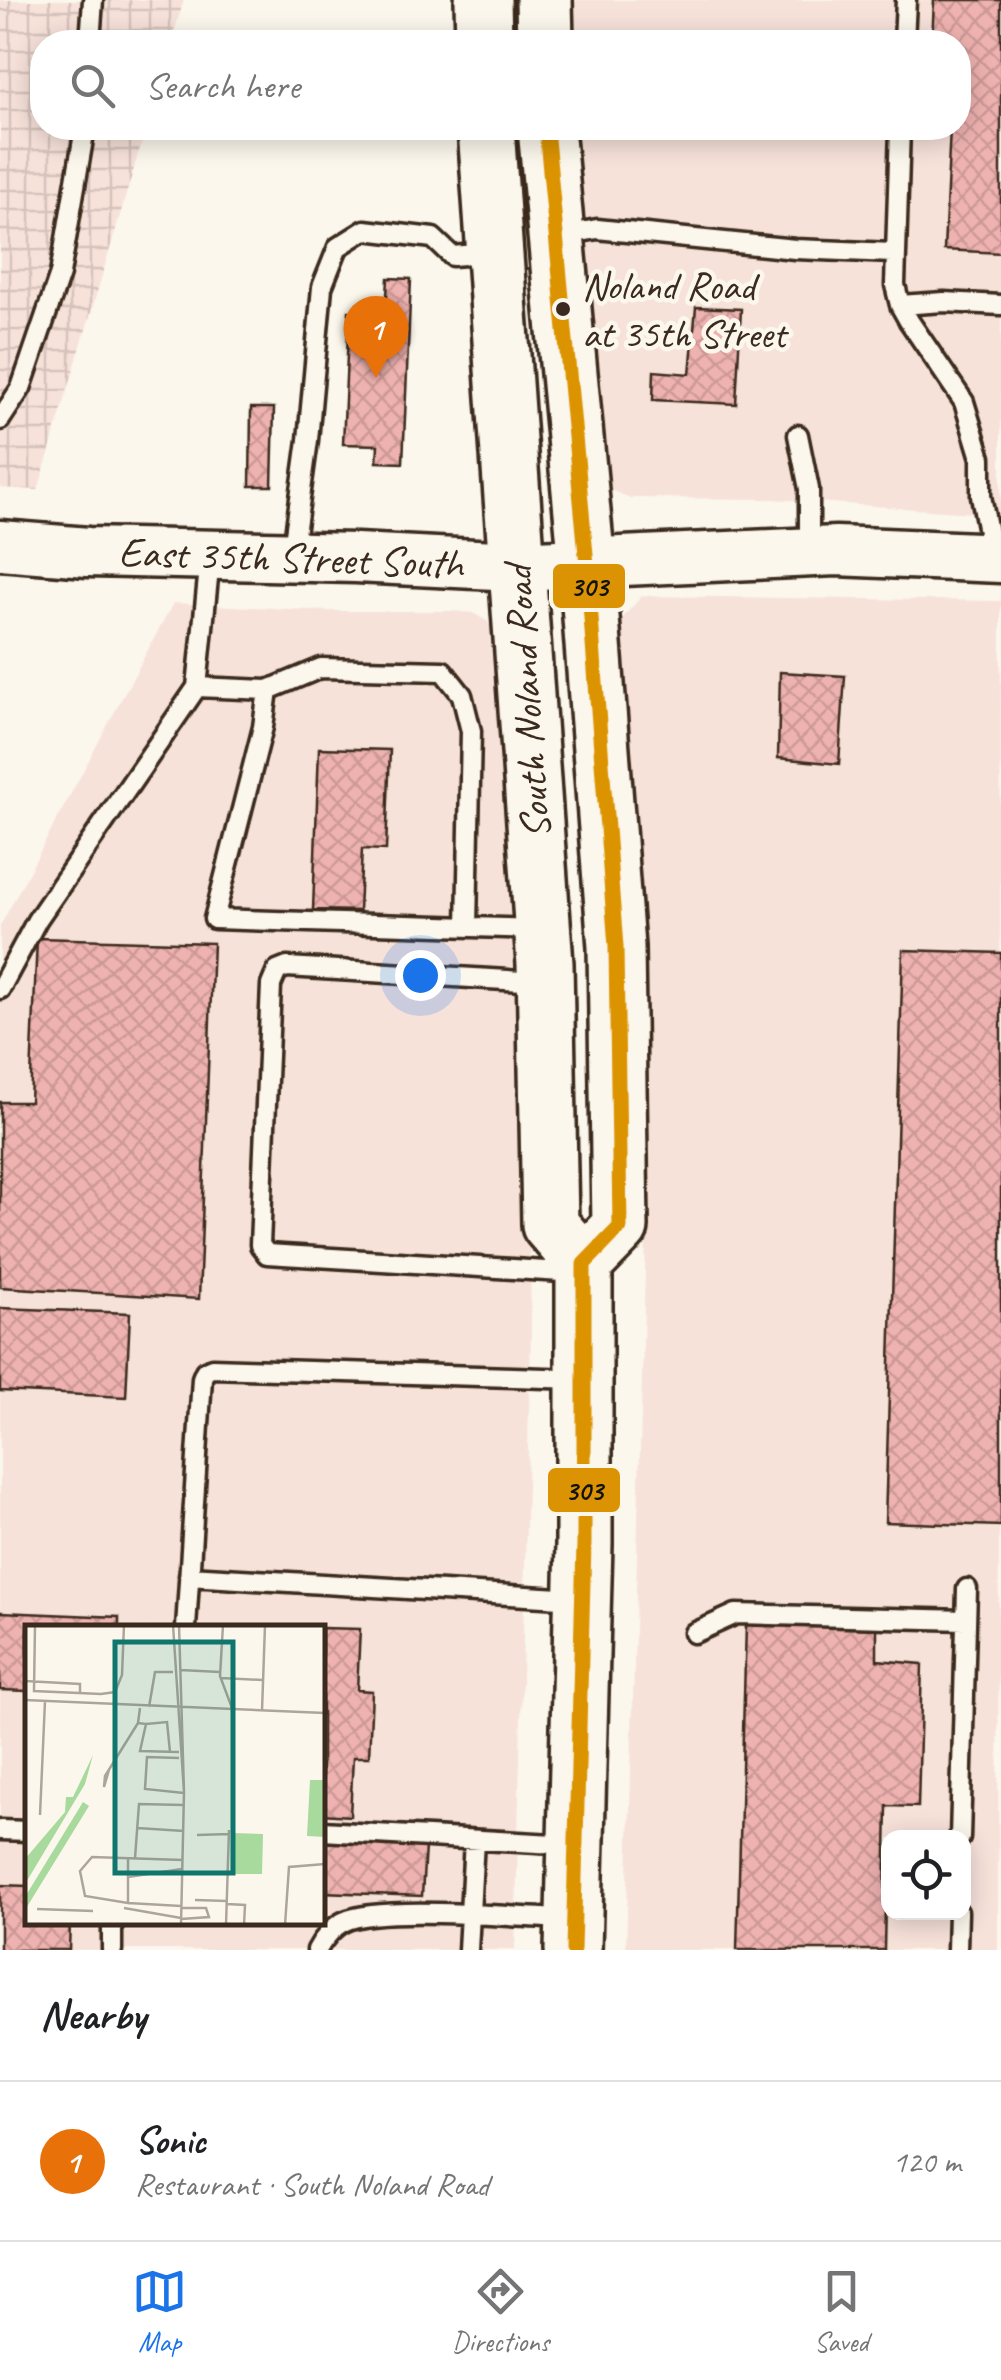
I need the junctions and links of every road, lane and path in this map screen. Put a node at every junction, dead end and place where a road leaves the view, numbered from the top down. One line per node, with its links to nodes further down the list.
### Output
1 (92, 0): 5 (lane)
2 (483, 0): 6 (main road)
3 (544, 0): 7 (main road)
4 (906, 0): 8 (lane)
5 (91, 30)
6 (484, 30)
7 (544, 30)
8 (905, 30)
9 (83, 140): 18 (lane)
10 (487, 140): 14 (main road, South Noland Road)
11 (547, 140): 13 (main road, South Noland Road)
12 (899, 140): 15 (lane)
13 (555, 236): 15 (lane); 25 (main road, South Noland Road)
14 (496, 252): 23 (lane); 26 (main road, South Noland Road)
15 (894, 253): 17 (lane)
16 (1001, 304): 17 (lane)
17 (900, 306): 24 (lane)
18 (0, 420)
19 (798, 434): 21 (lane)
20 (0, 546): 22 (main road, East 35th Street South)
21 (808, 551): 24 (main road, East 35th Street South); 25 (main road, East 35th Street South)
22 (210, 555): 23 (main road, East 35th Street South); 27 (lane)
23 (292, 557): 26 (main road, East 35th Street South)
24 (997, 558)
25 (587, 565): 26 (main road, East 35th Street South); 33 (main road, South Noland Road)
26 (516, 566): 30 (main road, South Noland Road)
27 (197, 687): 28 (lane); 32 (lane)
28 (268, 690): 29 (lane); 29 (lane)
29 (467, 926): 30 (lane)
30 (543, 929): 31 (main road, South Noland Road)
31 (546, 982): 33 (main road, South Noland Road); 33 (lane)
32 (0, 988)
33 (584, 1269): 34 (main road)
34 (584, 1380): 35 (lane); 37 (main road)
35 (189, 1576): 37 (lane); 39 (lane)
36 (967, 1589): 38 (lane)
37 (582, 1599): 46 (main road)
38 (966, 1620): 40 (lane); 42 (lane)
39 (186, 1625)
40 (694, 1633)
41 (0, 1830): 43 (lane)
42 (960, 1830)
43 (25, 1831)
44 (325, 1831): 45 (lane)
45 (474, 1840): 46 (lane); 47 (lane)
46 (576, 1846): 49 (main road)
47 (470, 1916): 49 (lane); 50 (lane); 51 (lane)
48 (958, 1920): 52 (lane)
49 (573, 1935)
50 (317, 1950)
51 (468, 1950)
52 (957, 1950)

